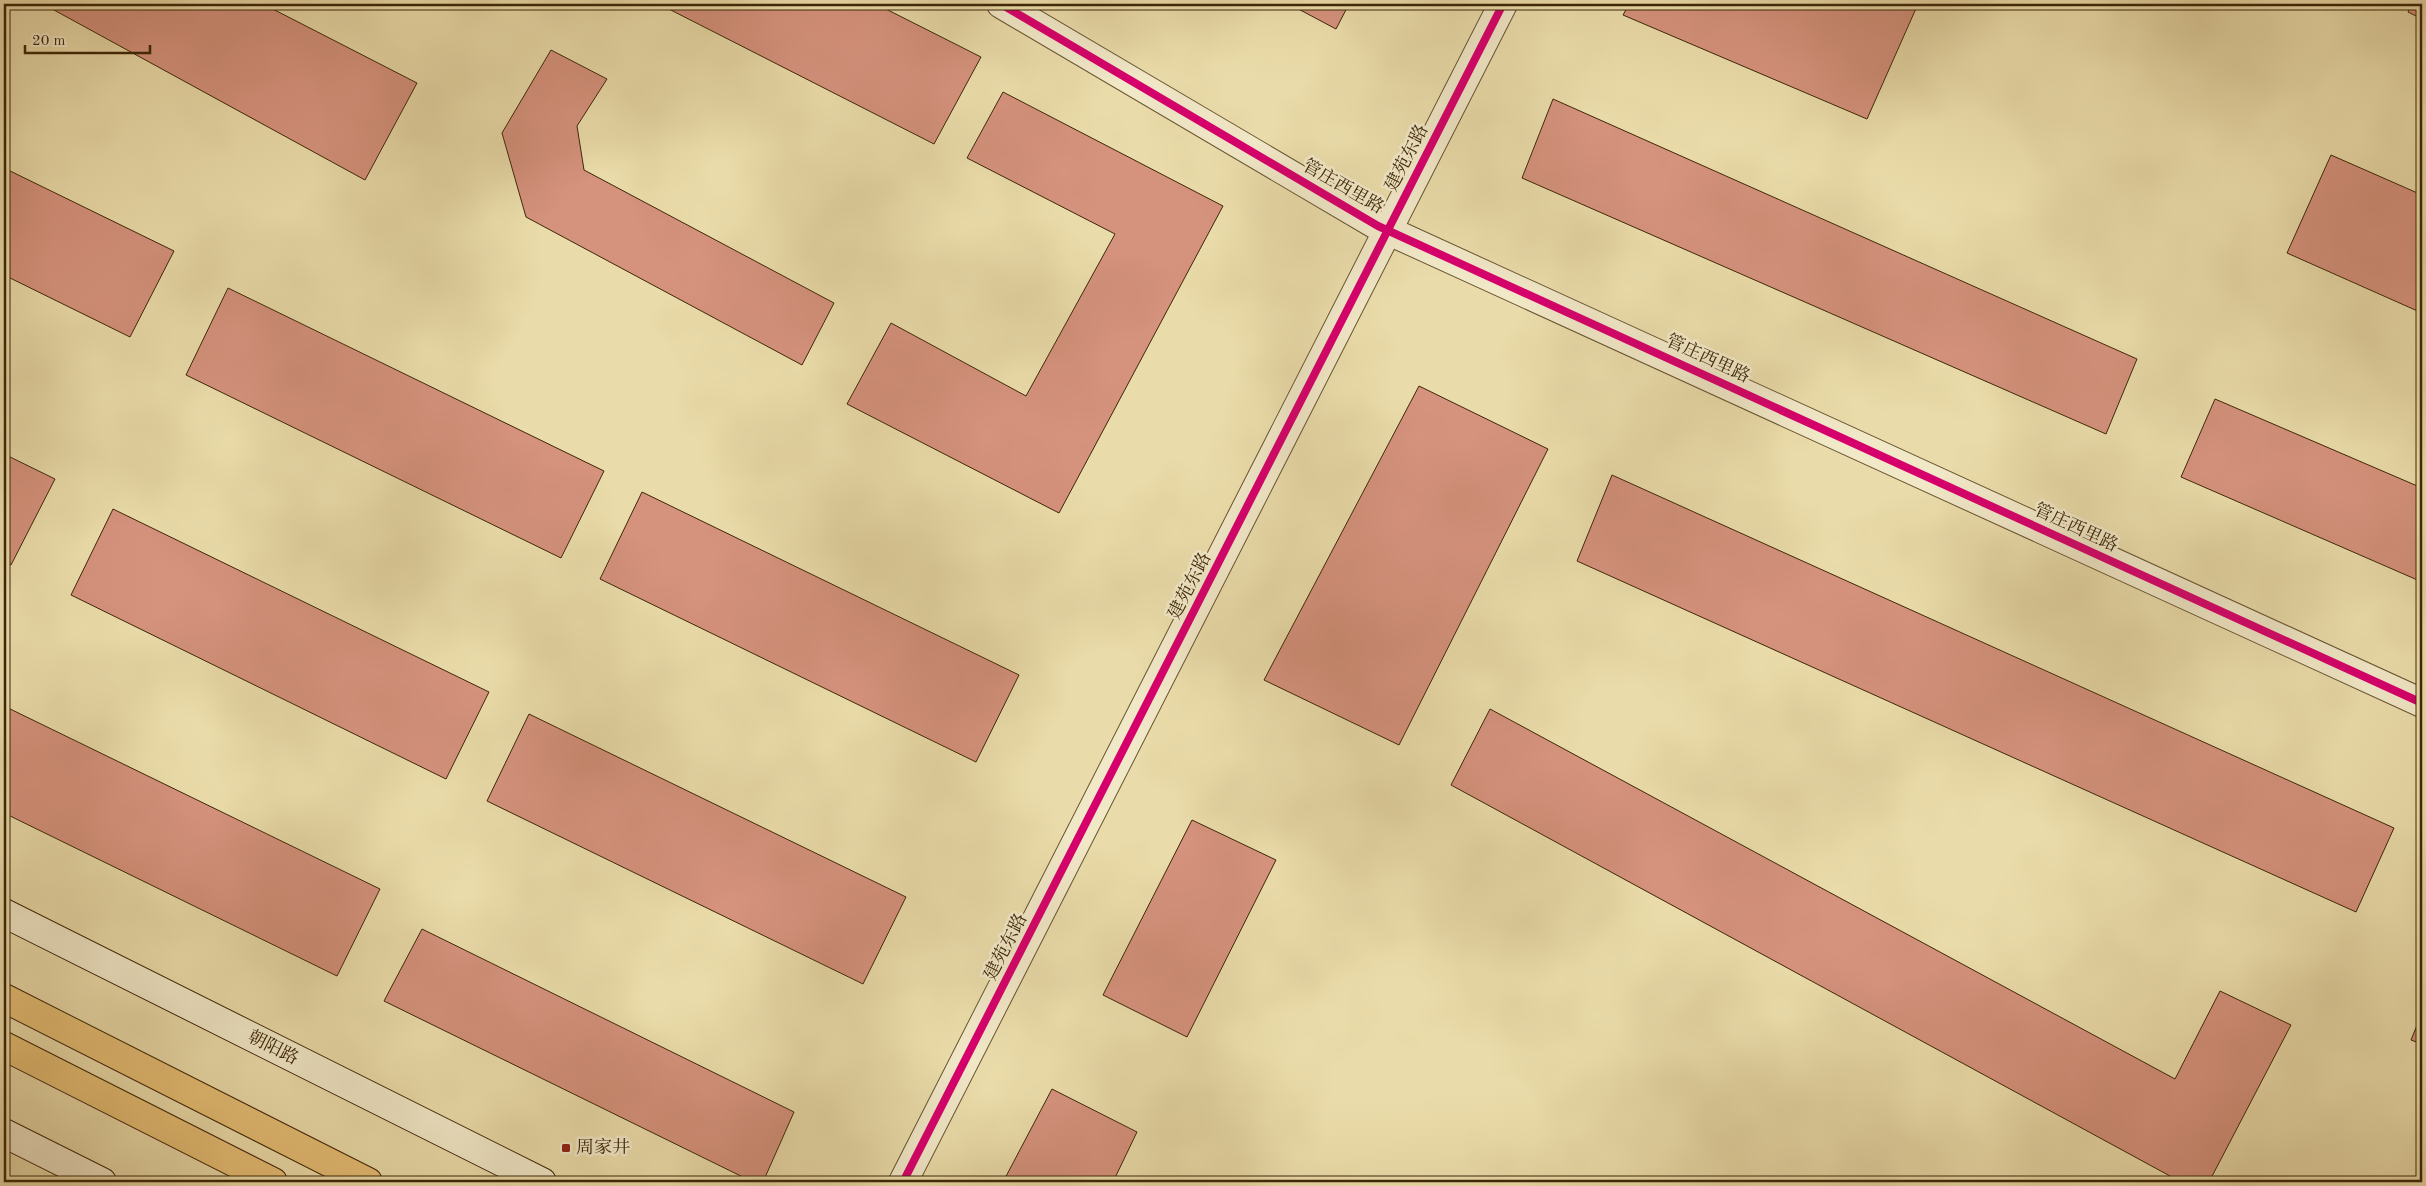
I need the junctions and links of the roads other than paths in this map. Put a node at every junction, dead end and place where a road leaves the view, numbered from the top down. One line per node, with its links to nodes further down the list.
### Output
1 (1001, 4): 3 (street, 管庄西里路)
2 (1503, 4): 3 (street, 建苑东路)
3 (1388, 229): 4 (street, 管庄西里路); 13 (street, 建苑东路)
4 (2422, 704)
5 (4, 913): 12 (street, 朝阳路)
6 (4, 998): 11 (highway)
7 (4, 1046): 10 (highway)
8 (4, 1133): 9 (street)
9 (102, 1182)
10 (273, 1182)
11 (368, 1182)
12 (542, 1182)
13 (903, 1182)

